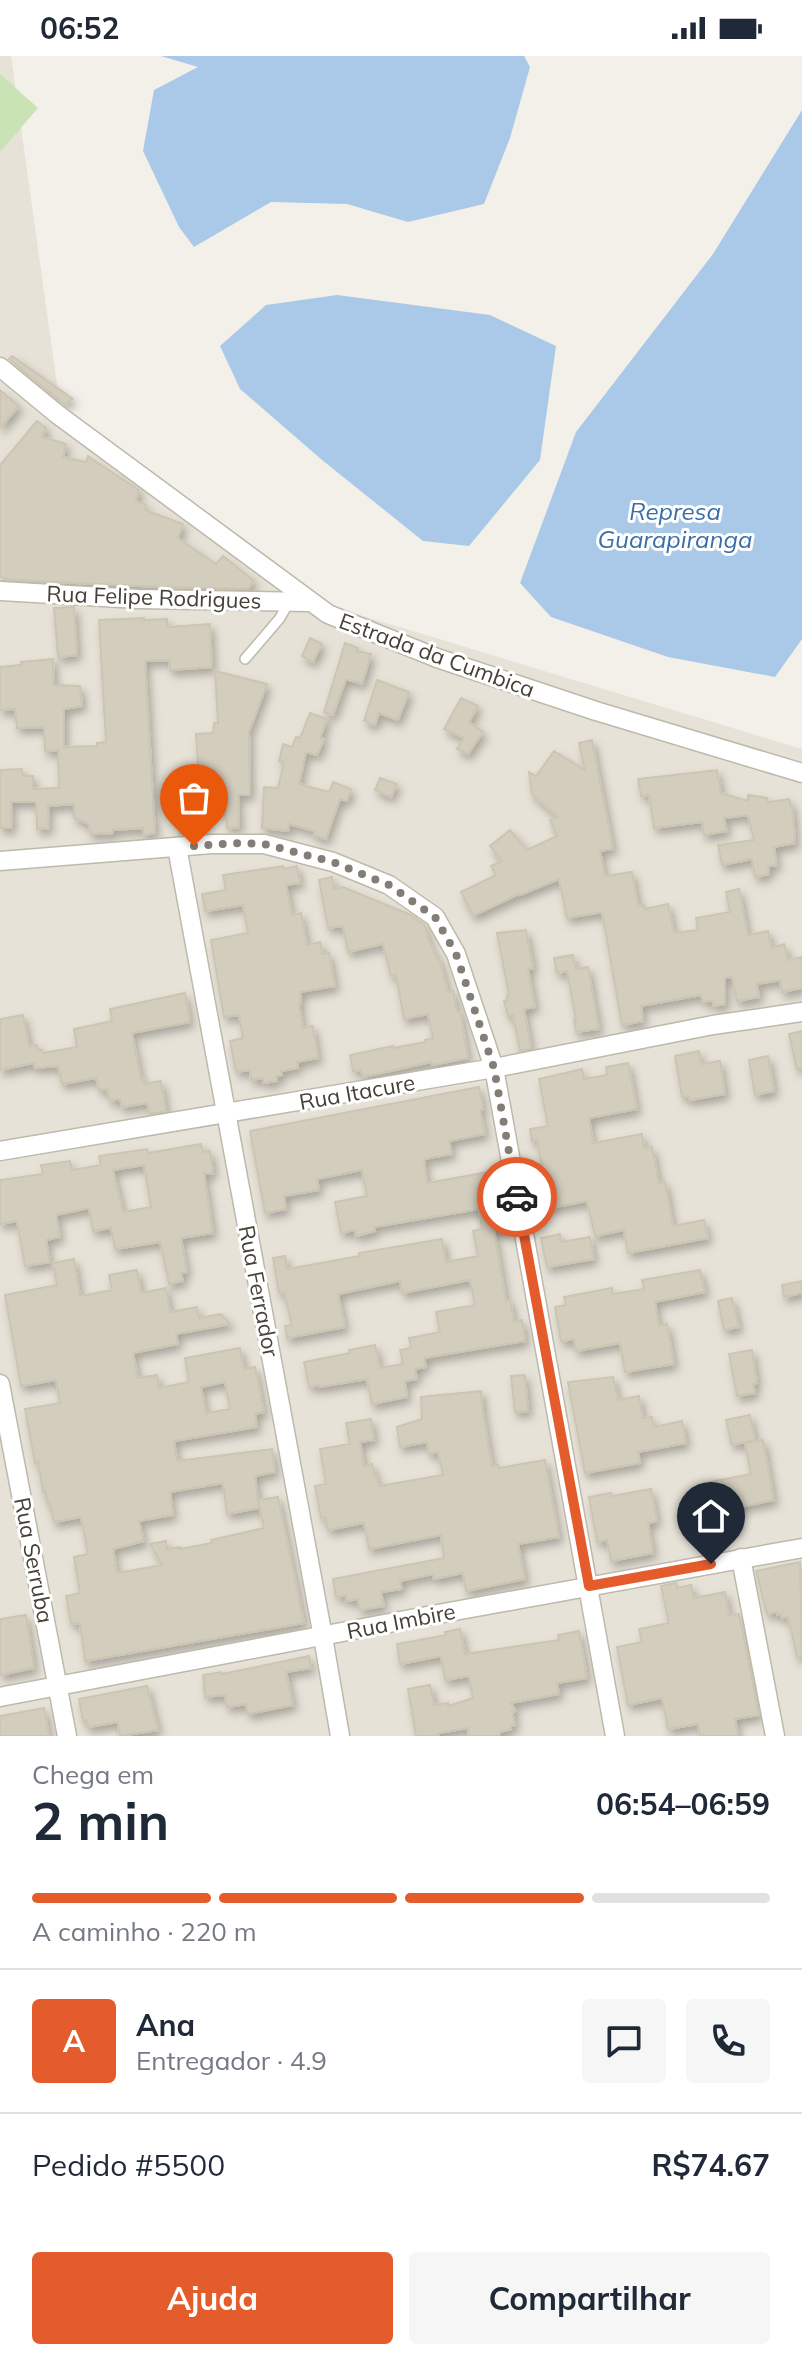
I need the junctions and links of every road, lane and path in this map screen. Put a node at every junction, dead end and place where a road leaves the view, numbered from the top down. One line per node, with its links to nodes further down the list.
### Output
1 (0, 367): 4 (street, Estrada da Cumbica)
2 (0, 591): 3 (street, Rua Felipe Rodrigues)
3 (289, 602): 4 (street, Rua Felipe Rodrigues); 5 (lane)
4 (309, 602): 6 (street, Estrada da Cumbica)
5 (245, 659)
6 (802, 773)
7 (177, 847): 8 (street); 10 (street); 11 (street, Rua Ferrador)
8 (0, 861)
9 (802, 1012): 10 (street, Rua Itacure)
10 (494, 1068): 11 (street, Rua Itacure); 16 (street)
11 (226, 1114): 12 (street, Rua Itacure); 17 (street, Rua Ferrador)
12 (0, 1151)
13 (0, 1384): 18 (street, Rua Serruba)
14 (802, 1548): 15 (street, Rua Imbire)
15 (741, 1558): 16 (street, Rua Imbire); 23 (street)
16 (589, 1586): 17 (street, Rua Imbire); 22 (street)
17 (323, 1637): 18 (street, Rua Imbire); 21 (street, Rua Ferrador)
18 (58, 1688): 19 (street, Rua Imbire); 20 (street, Rua Serruba)
19 (0, 1697)
20 (67, 1736)
21 (340, 1736)
22 (615, 1736)
23 (775, 1736)

